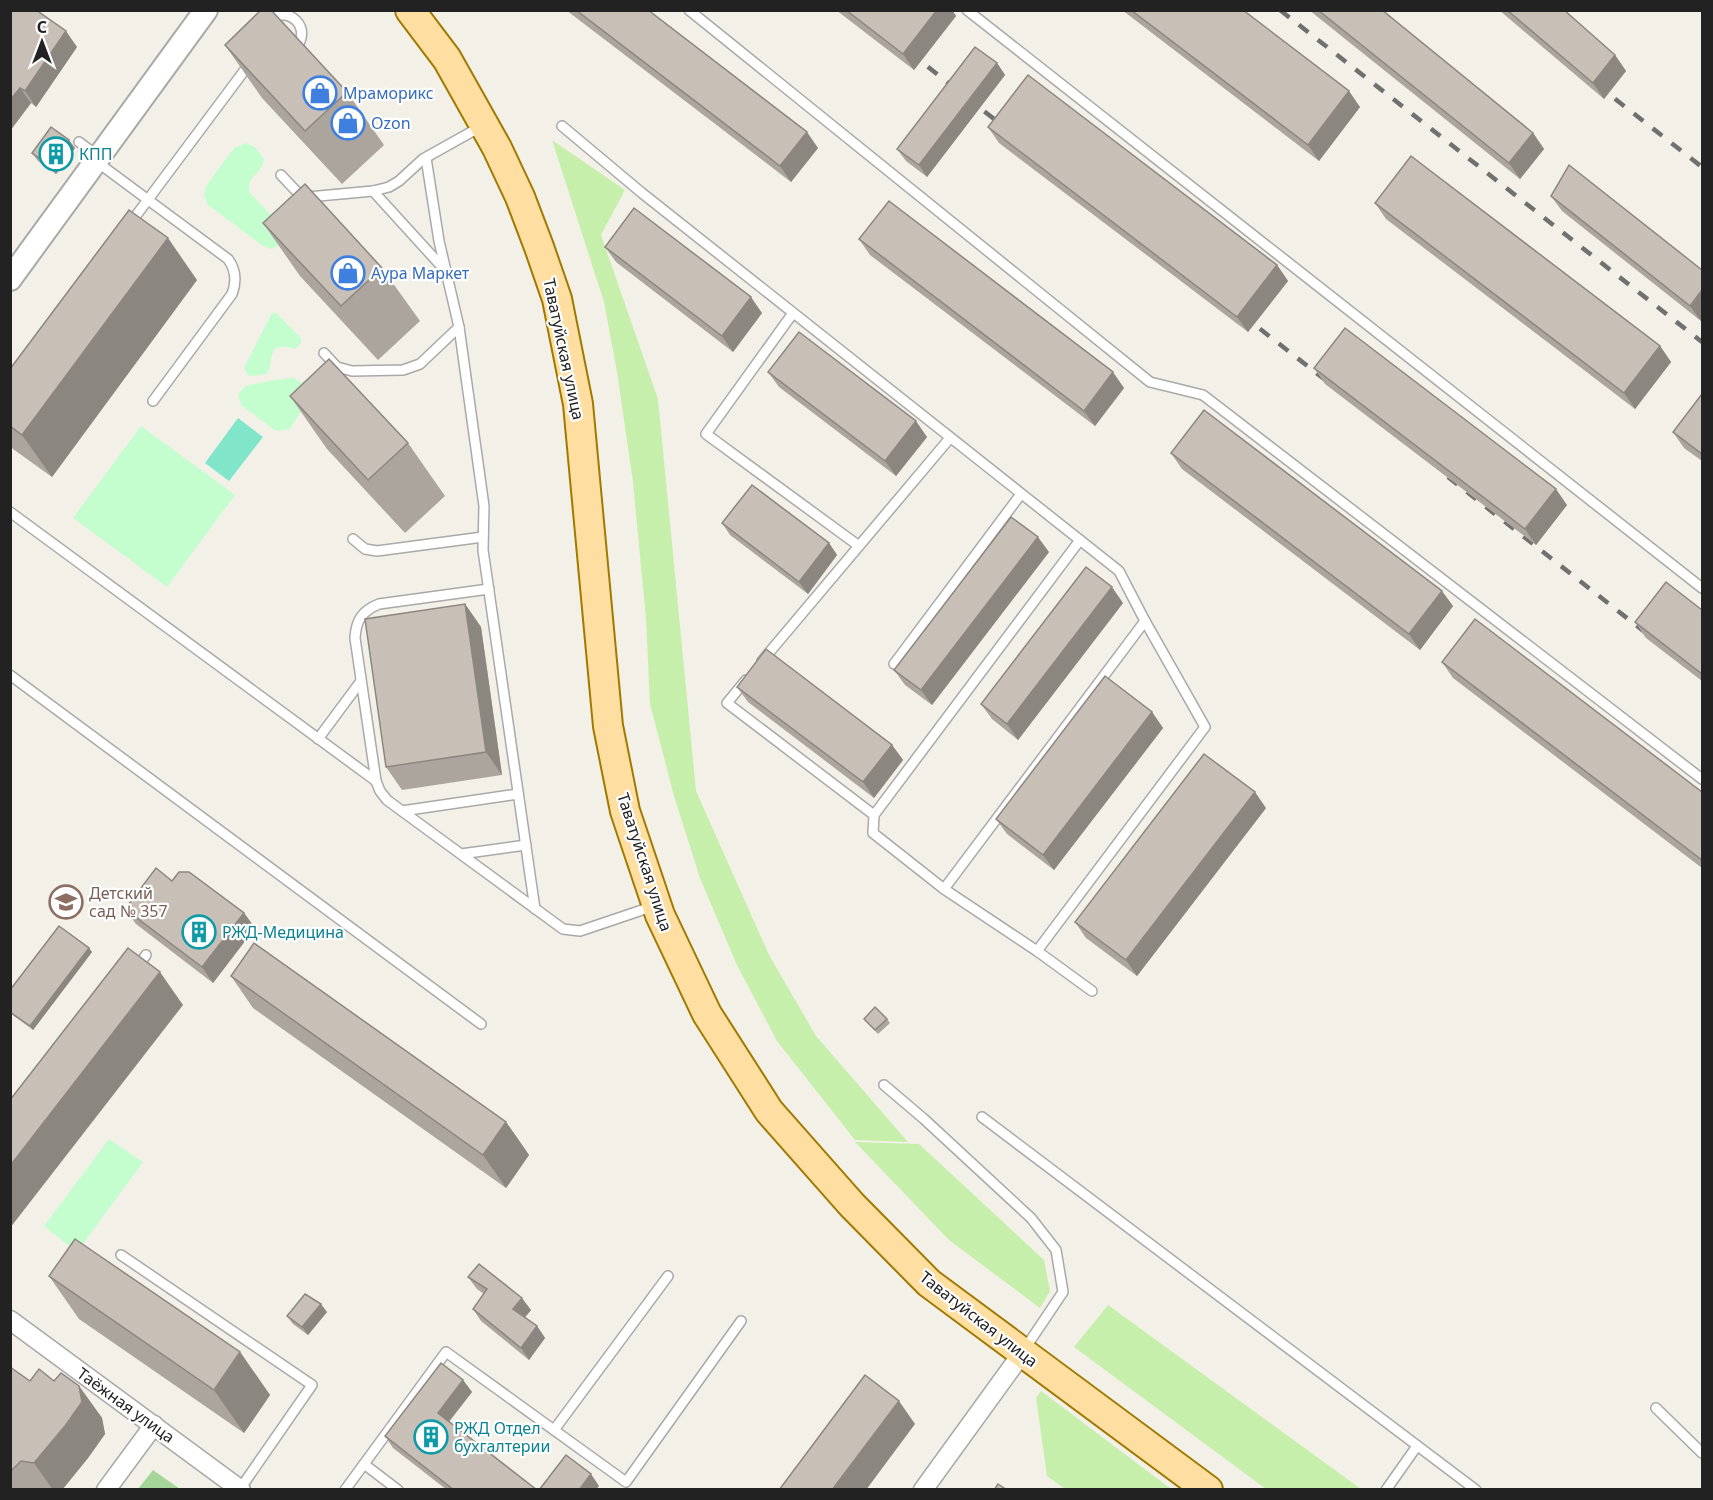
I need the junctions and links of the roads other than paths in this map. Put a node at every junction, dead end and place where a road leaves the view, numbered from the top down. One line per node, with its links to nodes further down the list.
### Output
1 (206, 10): 12 (street)
2 (411, 10): 8 (main road, Таватуйская улица)
3 (689, 10): 37 (lane)
4 (967, 10): 30 (lane)
5 (263, 35): 7 (lane)
6 (257, 52): 15 (lane)
7 (282, 54)
8 (485, 125): 11 (lane); 45 (main road, Таватуйская улица)
9 (562, 126): 19 (lane)
10 (79, 142): 12 (lane)
11 (426, 158): 14 (lane); 17 (lane)
12 (97, 159): 15 (lane); 18 (street)
13 (281, 175): 14 (lane)
14 (373, 191): 17 (lane)
15 (148, 200): 16 (lane); 22 (lane)
16 (120, 238)
17 (446, 270): 20 (lane)
18 (10, 279)
19 (793, 313): 23 (lane); 29 (lane)
20 (459, 327): 21 (lane); 26 (lane)
21 (324, 353)
22 (153, 401)
23 (950, 438): 24 (lane); 29 (lane)
24 (1021, 494): 28 (lane); 33 (lane)
25 (10, 512): 36 (lane)
26 (483, 537): 27 (lane); 31 (lane)
27 (353, 539)
28 (1080, 540): 32 (lane); 41 (lane)
29 (859, 546): 41 (lane)
30 (1702, 588)
31 (489, 589): 35 (lane); 39 (lane)
32 (1145, 621): 44 (lane); 47 (lane)
33 (894, 664)
34 (10, 675): 51 (lane)
35 (361, 681): 36 (lane); 38 (lane)
36 (318, 739): 38 (lane)
37 (1702, 779)
38 (376, 781): 40 (lane)
39 (518, 794): 40 (lane); 42 (lane)
40 (402, 811): 43 (lane)
41 (874, 815): 44 (lane)
42 (526, 845): 43 (lane); 46 (lane)
43 (461, 854): 46 (lane)
44 (944, 888): 47 (lane)
45 (656, 905): 46 (lane); 58 (main road, Таватуйская улица)
46 (535, 909)
47 (1037, 951): 50 (lane)
48 (146, 955): 49 (lane)
49 (132, 974)
50 (1092, 991)
51 (481, 1024)
52 (884, 1085): 58 (lane)
53 (982, 1117): 62 (lane)
54 (121, 1255): 65 (lane)
55 (668, 1276): 61 (lane)
56 (10, 1320): 60 (street, Таёжная улица)
57 (741, 1321): 61 (lane)
58 (1023, 1352): 69 (street); 70 (main road, Таватуйская улица)
59 (1656, 1408): 63 (lane)
60 (154, 1425): 65 (street, Таёжная улица); 66 (street)
61 (554, 1430): 64 (lane)
62 (1417, 1446): 71 (lane); 72 (lane)
63 (1702, 1453)
64 (364, 1464): 67 (lane); 68 (lane)
65 (241, 1489)
66 (106, 1490)
67 (345, 1490)
68 (398, 1490)
69 (923, 1490)
70 (1208, 1490)
71 (1386, 1490)
72 (1476, 1490)

